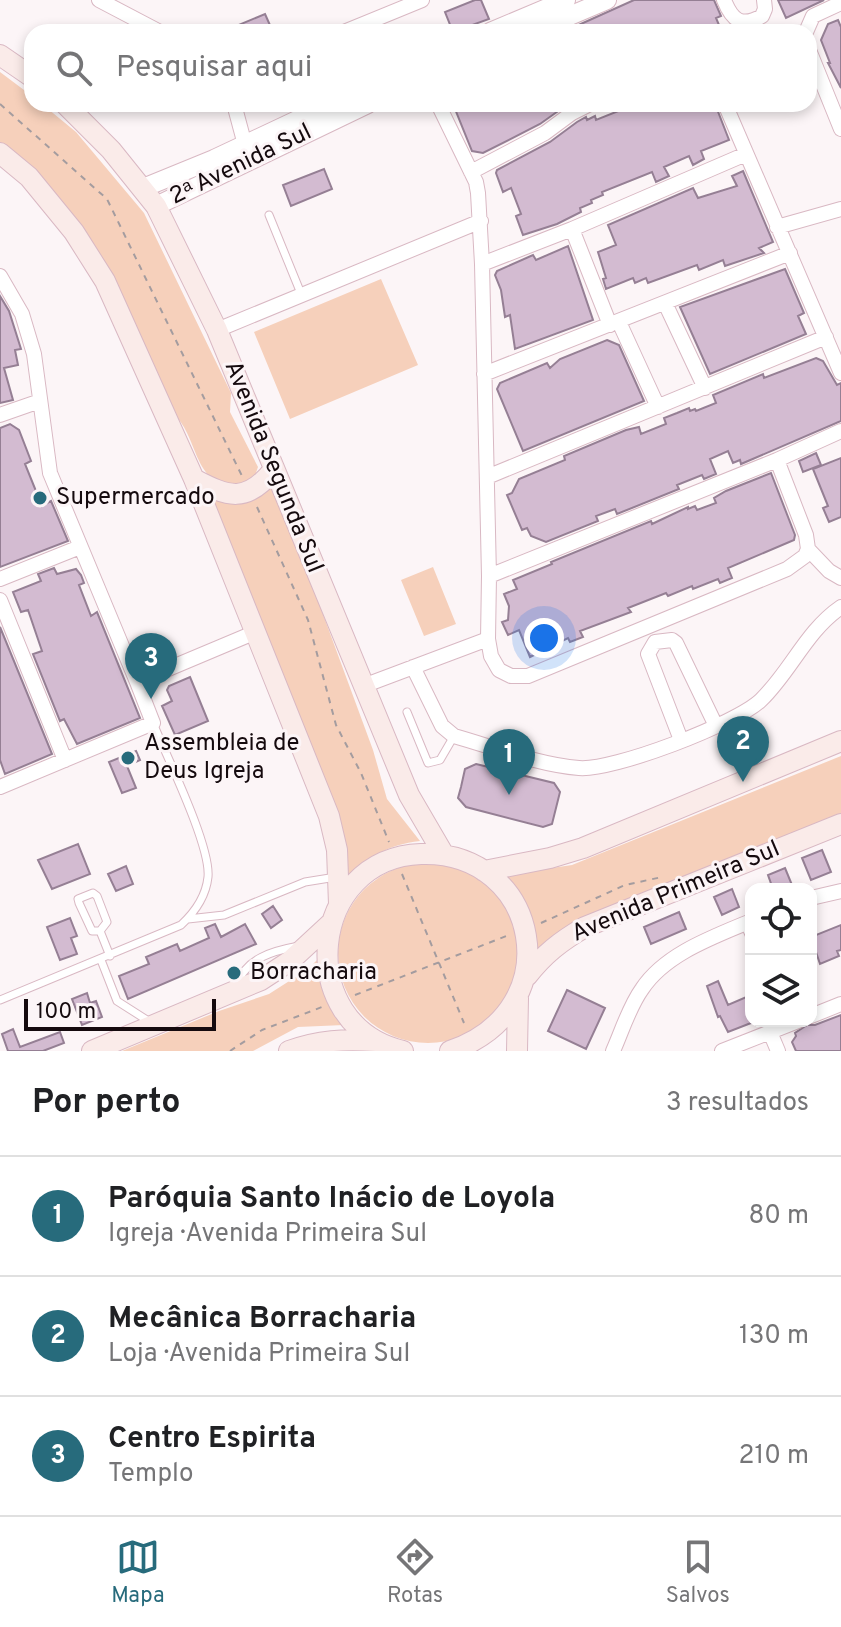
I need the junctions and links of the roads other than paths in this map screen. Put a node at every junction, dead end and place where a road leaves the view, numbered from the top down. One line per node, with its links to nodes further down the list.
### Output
1 (99, 0): 8 (street)
2 (422, 0): 9 (street)
3 (566, 0): 10 (street)
4 (607, 0): 11 (street)
5 (724, 0): 6 (street)
6 (764, 0)
7 (841, 3): 12 (street)
8 (145, 24)
9 (364, 24)
10 (509, 24)
11 (551, 24)
12 (810, 24)
13 (0, 55): 15 (main road)
14 (817, 70): 23 (street)
15 (24, 72)
16 (73, 112): 28 (main road, Avenida Segunda Sul)
17 (236, 112): 24 (street)
18 (314, 112): 24 (street, 2ᵃ Avenida Sul)
19 (351, 112): 29 (street, 2ᵃ Avenida Sul)
20 (442, 112): 27 (street)
21 (574, 112): 27 (street)
22 (728, 112): 26 (street)
23 (841, 129)
24 (245, 145): 28 (street, 2ᵃ Avenida Sul)
25 (0, 153): 53 (main road)
26 (746, 154): 33 (street); 34 (street)
27 (471, 172): 32 (street)
28 (143, 188): 29 (main road, Avenida Segunda Sul)
29 (156, 206): 41 (main road, Avenida Segunda Sul)
30 (841, 209): 33 (street)
31 (269, 215): 38 (lane)
32 (481, 221): 36 (street); 38 (street)
33 (777, 227): 35 (street)
34 (572, 229): 36 (street); 40 (street)
35 (790, 253): 39 (street); 42 (street)
36 (482, 264): 44 (street)
37 (0, 276): 46 (street)
38 (302, 296): 41 (street)
39 (665, 303): 40 (street); 45 (street)
40 (614, 324): 44 (street); 47 (street)
41 (217, 330): 51 (main road, Avenida Segunda Sul)
42 (826, 337): 43 (street); 45 (street)
43 (841, 373)
44 (484, 374): 52 (street)
45 (705, 388): 47 (street)
46 (40, 401): 48 (street); 54 (street)
47 (658, 407): 52 (street)
48 (0, 415)
49 (841, 431): 50 (street)
50 (777, 460): 55 (street); 56 (street)
51 (274, 469): 53 (main road); 65 (main road, Avenida Segunda Sul)
52 (487, 477): 56 (street)
53 (194, 479): 61 (main road)
54 (80, 547): 58 (street); 64 (street)
55 (808, 549): 57 (street); 62 (street)
56 (489, 576): 62 (street)
57 (841, 578)
58 (0, 579)
59 (0, 600): 72 (street)
60 (841, 607): 68 (street)
61 (256, 632): 64 (street); 77 (main road)
62 (488, 639): 63 (street)
63 (413, 667): 65 (street); 69 (street)
64 (137, 682): 67 (street)
65 (363, 686): 75 (main road, Avenida Segunda Sul)
66 (407, 712): 69 (lane)
67 (153, 723): 72 (street); 81 (lane)
68 (716, 726): 70 (street); 70 (street)
69 (454, 736): 70 (street)
70 (681, 740)
71 (841, 741): 76 (main road)
72 (65, 760): 73 (street)
73 (0, 787)
74 (841, 824): 87 (main road, Avenida Primeira Sul)
75 (444, 855): 76 (main road); 80 (main road)
76 (484, 871): 87 (main road)
77 (338, 876): 80 (main road); 81 (lane)
78 (841, 891): 79 (street)
79 (817, 897)
80 (339, 904): 82 (main road)
81 (187, 919): 85 (lane)
82 (330, 924): 91 (main road); 94 (main road)
83 (745, 924): 100 (street)
84 (100, 931): 84 (lane); 85 (lane)
85 (110, 956): 86 (lane)
86 (101, 960): 88 (lane); 91 (lane)
87 (521, 989): 98 (main road, Avenida Primeira Sul); 99 (main road)
88 (0, 1000)
89 (841, 1004): 90 (street)
90 (817, 1014)
91 (155, 1026): 95 (main road)
92 (783, 1027): 93 (street)
93 (770, 1032): 101 (street); 102 (street)
94 (376, 1041): 96 (main road); 97 (main road)
95 (92, 1051)
96 (289, 1051)
97 (403, 1051)
98 (450, 1051)
99 (517, 1051)
100 (613, 1051)
101 (722, 1051)
102 (778, 1051)

